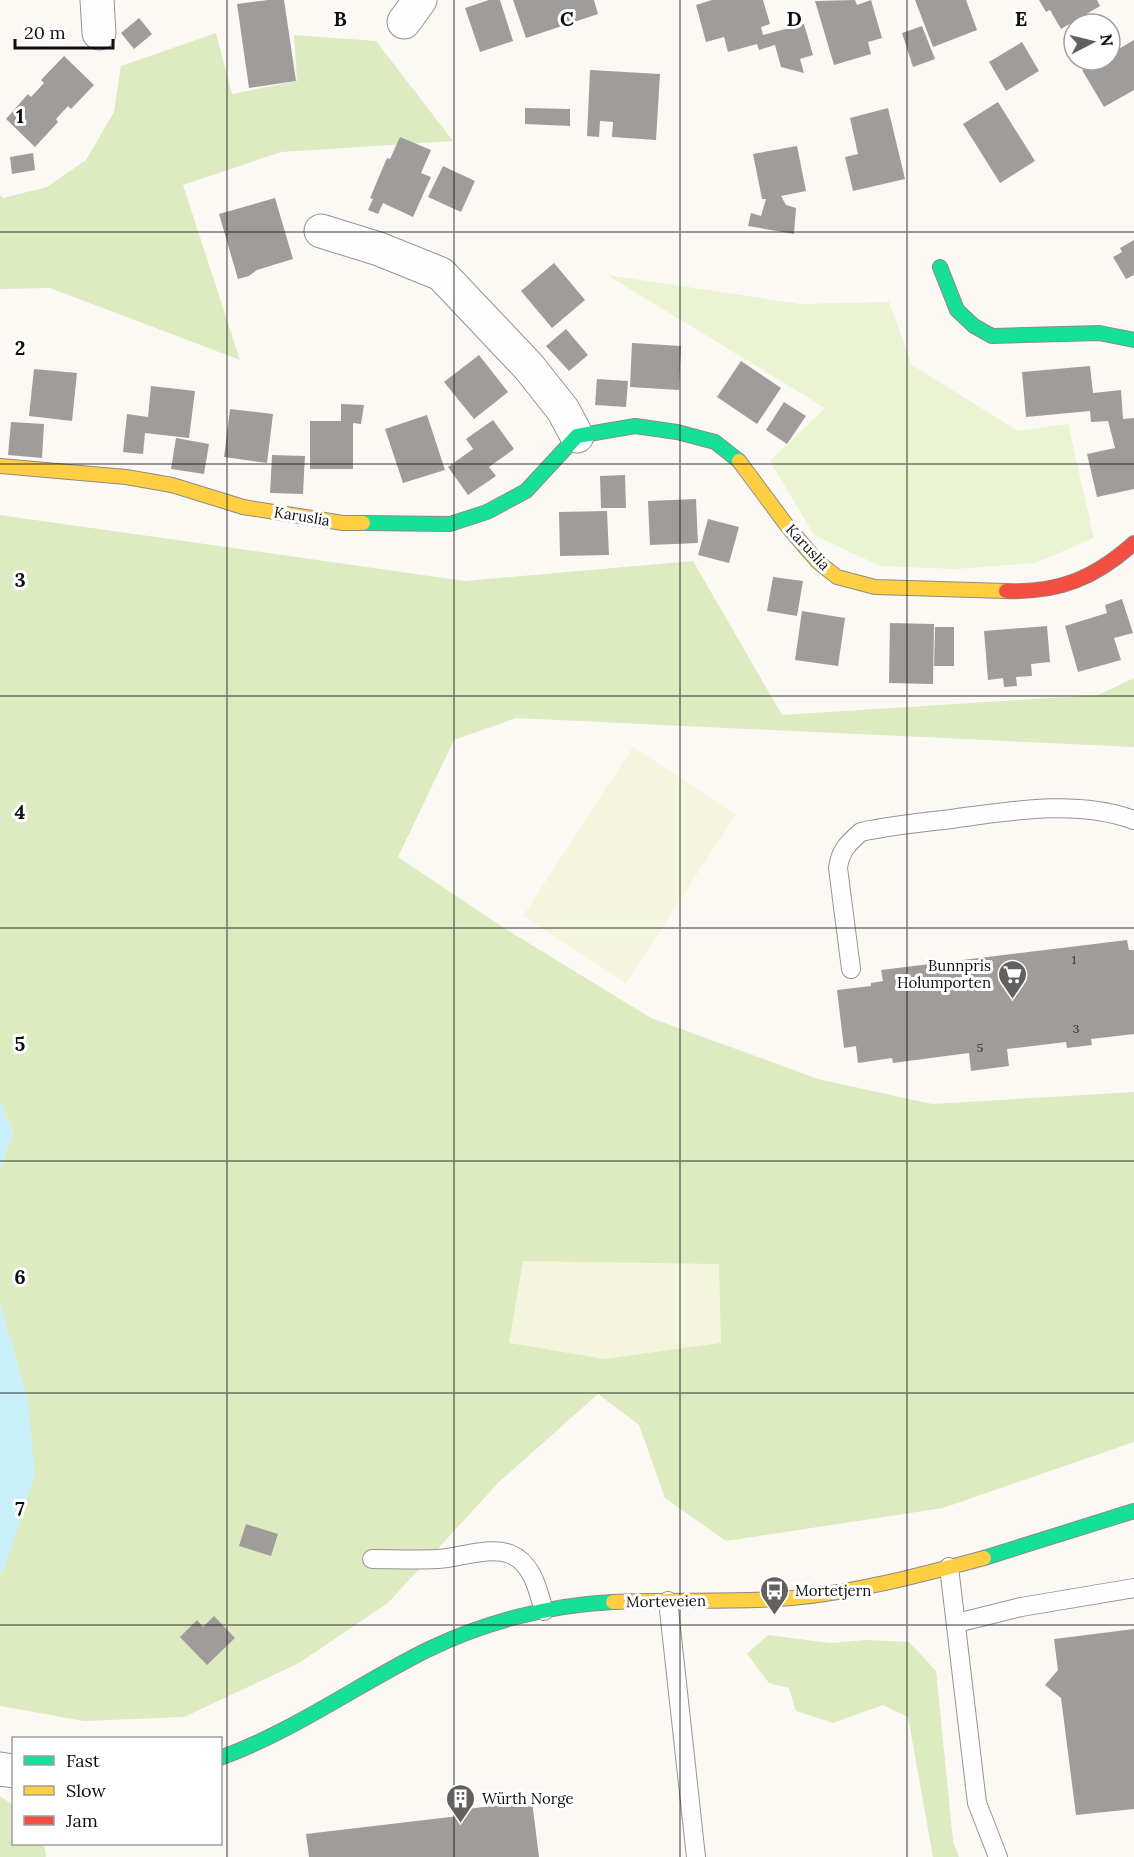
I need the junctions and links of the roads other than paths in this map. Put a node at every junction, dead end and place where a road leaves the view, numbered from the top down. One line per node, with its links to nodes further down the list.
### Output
1 (97, 0): 2 (street)
2 (99, 33)
3 (321, 231): 6 (street)
4 (940, 267): 5 (street)
5 (1134, 340)
6 (577, 436): 7 (street, Karuslia); 8 (street, Karuslia)
7 (0, 466)
8 (1134, 543)
9 (1134, 820): 10 (lane)
10 (851, 969)
11 (1134, 1511): 13 (street, Morteveien)
12 (372, 1559): 16 (lane)
13 (949, 1568): 15 (street, Morteveien); 17 (lane)
14 (1134, 1588): 17 (lane)
15 (668, 1601): 16 (street, Morteveien); 19 (lane)
16 (544, 1611): 18 (street, Morteveien)
17 (957, 1623): 20 (lane)
18 (222, 1757)
19 (696, 1857)
20 (998, 1857)

